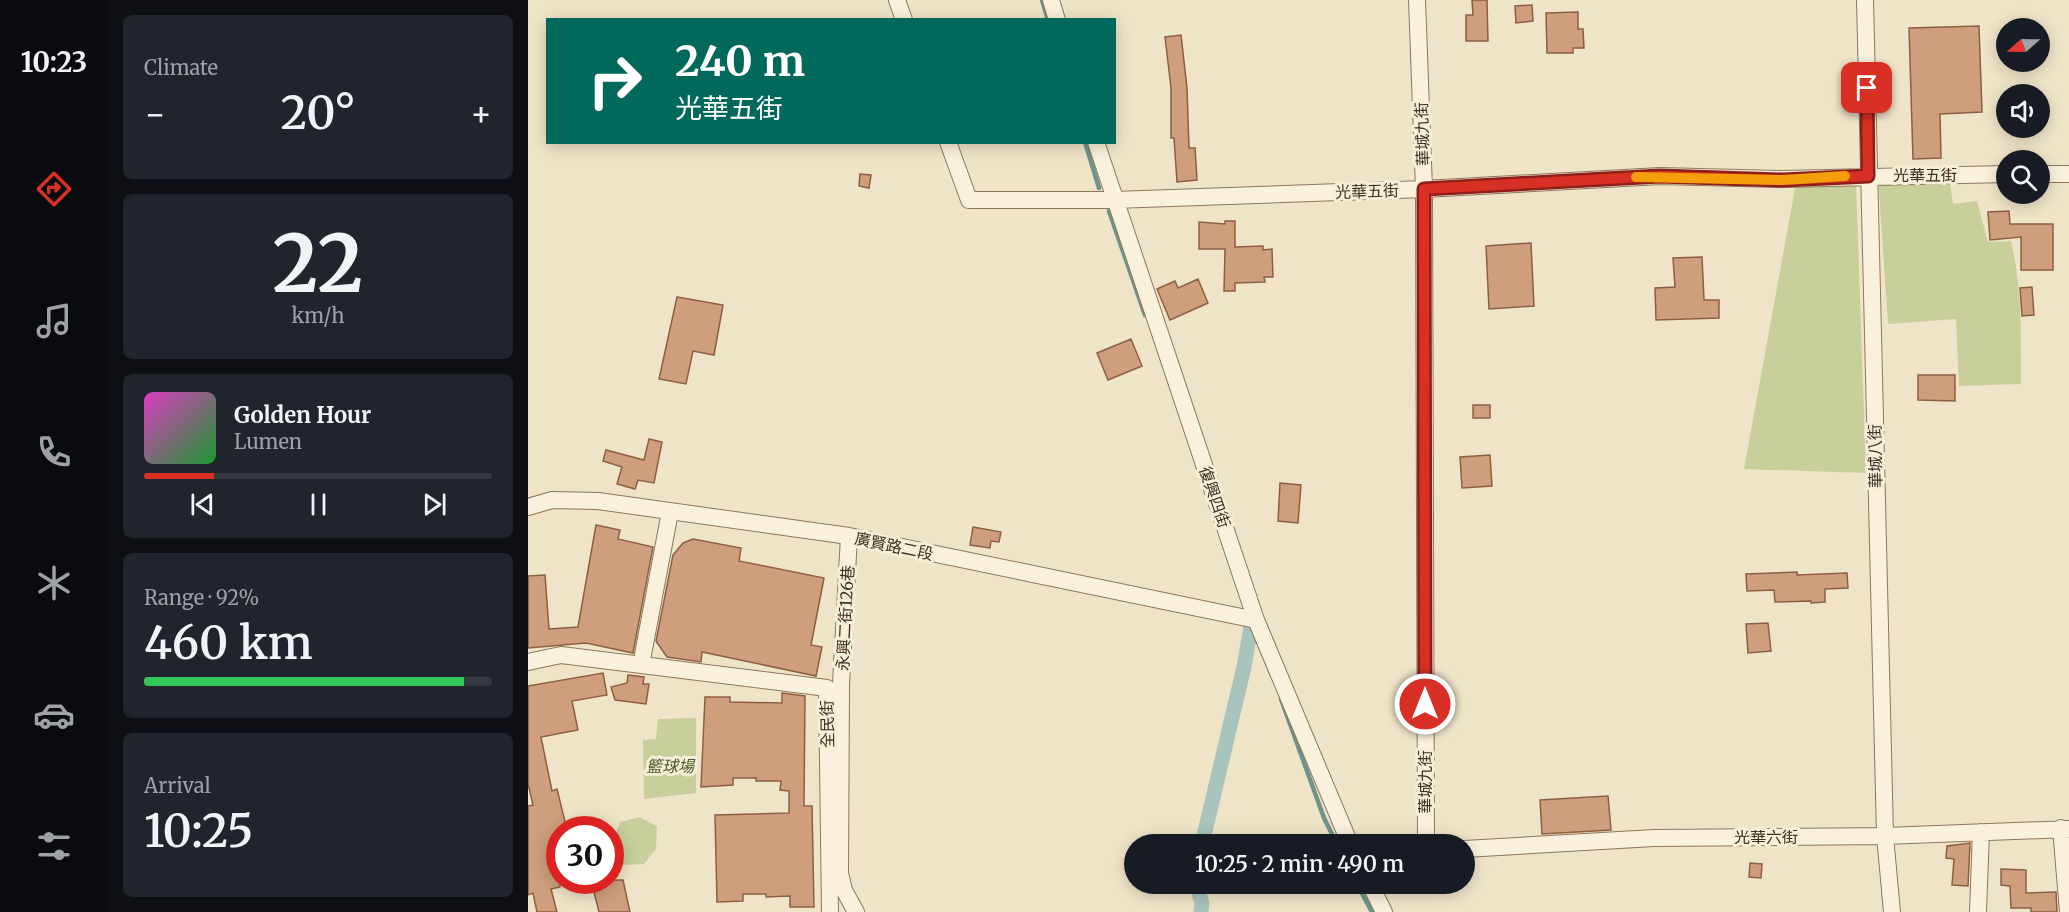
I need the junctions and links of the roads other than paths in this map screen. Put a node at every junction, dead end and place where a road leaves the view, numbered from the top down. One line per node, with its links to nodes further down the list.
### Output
1 (897, 0): 5 (street)
2 (1050, 0): 6 (street)
3 (1417, 0): 13 (street, 華城九街)
4 (1865, 0): 12 (street, 華城八街)
5 (903, 18)
6 (1056, 18)
7 (949, 144): 14 (street, 光華五街)
8 (1097, 144): 14 (street, 復興四街)
9 (1996, 174): 12 (street, 光華五街)
10 (2050, 174): 11 (street)
11 (2069, 174)
12 (1868, 176): 13 (street, 光華五街); 25 (street, 華城八街)
13 (1424, 189): 14 (street, 光華五街); 24 (street, 華城九街)
14 (1114, 200): 18 (street, 復興四街)
15 (528, 507): 16 (street, 廣賢路二段)
16 (670, 512): 17 (street, 廣賢路二段); 20 (street)
17 (849, 536): 18 (street, 廣賢路二段); 29 (street, 永興二街126巷)
18 (1256, 620): 23 (street, 復興四街)
19 (528, 662): 20 (street, 全民街)
20 (641, 664): 28 (street, 全民街)
21 (2065, 828): 22 (street, 光華六街); 33 (street)
22 (1981, 832): 25 (street, 光華六街); 32 (street)
23 (1346, 834)
24 (1425, 834)
25 (1884, 836): 26 (street, 光華六街); 31 (street, 華城八街)
26 (1475, 848)
27 (1375, 894): 30 (street)
28 (830, 912)
29 (856, 912)
30 (1384, 912)
31 (1892, 912)
32 (1978, 912)
33 (2068, 912)

